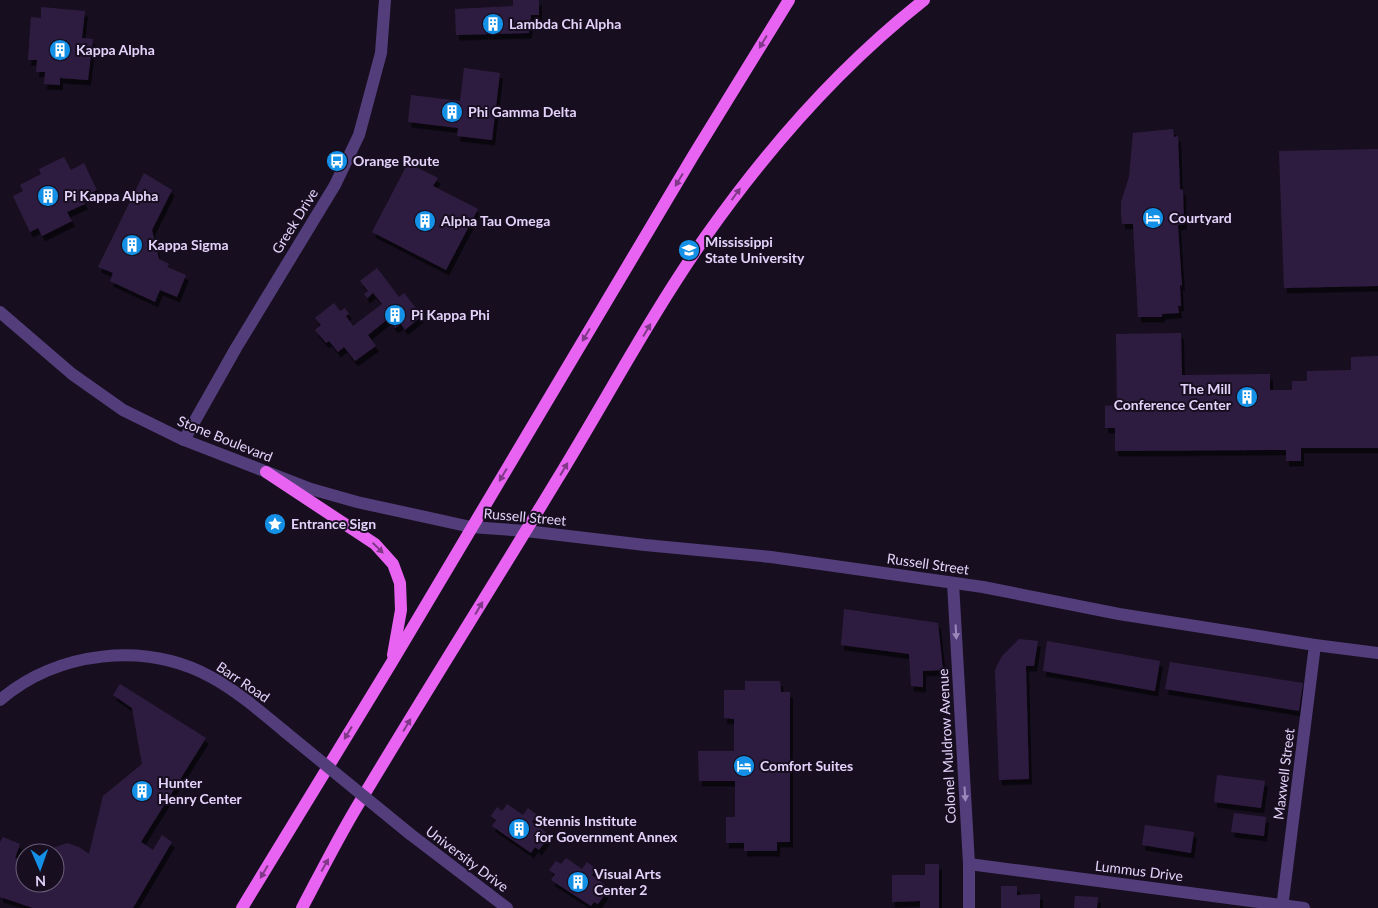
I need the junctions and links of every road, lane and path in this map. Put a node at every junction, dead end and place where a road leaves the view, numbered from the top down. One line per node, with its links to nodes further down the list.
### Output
1 (384, 0): 5 (street, Greek Drive)
2 (789, 0): 7 (main road, one-way to 7)
3 (924, 0): 8 (main road, one-way to 3)
4 (0, 312): 5 (street, Stone Boulevard)
5 (184, 440): 6 (street, Stone Boulevard)
6 (266, 472): 7 (street, Stone Boulevard); 12 (main road, one-way to 12)
7 (471, 527): 8 (street, Russell Street); 12 (main road)
8 (526, 531): 9 (street, Russell Street); 18 (main road, one-way to 8)
9 (953, 583): 10 (street, Russell Street); 15 (street, Colonel Muldrow Avenue, one-way to 15)
10 (1315, 644): 11 (street, Russell Street); 17 (street, Maxwell Street)
11 (1378, 653)
12 (392, 662): 16 (main road, one-way to 16)
13 (0, 700): 14 (street, Barr Road, bridge)
14 (410, 834): 19 (street, University Drive)
15 (969, 864): 17 (street, Lummus Drive); 20 (street, Colonel Muldrow Avenue)
16 (242, 907)
17 (1282, 907): 21 (street, Lummus Drive)
18 (303, 908)
19 (507, 908)
20 (969, 908)
21 (1304, 908)

